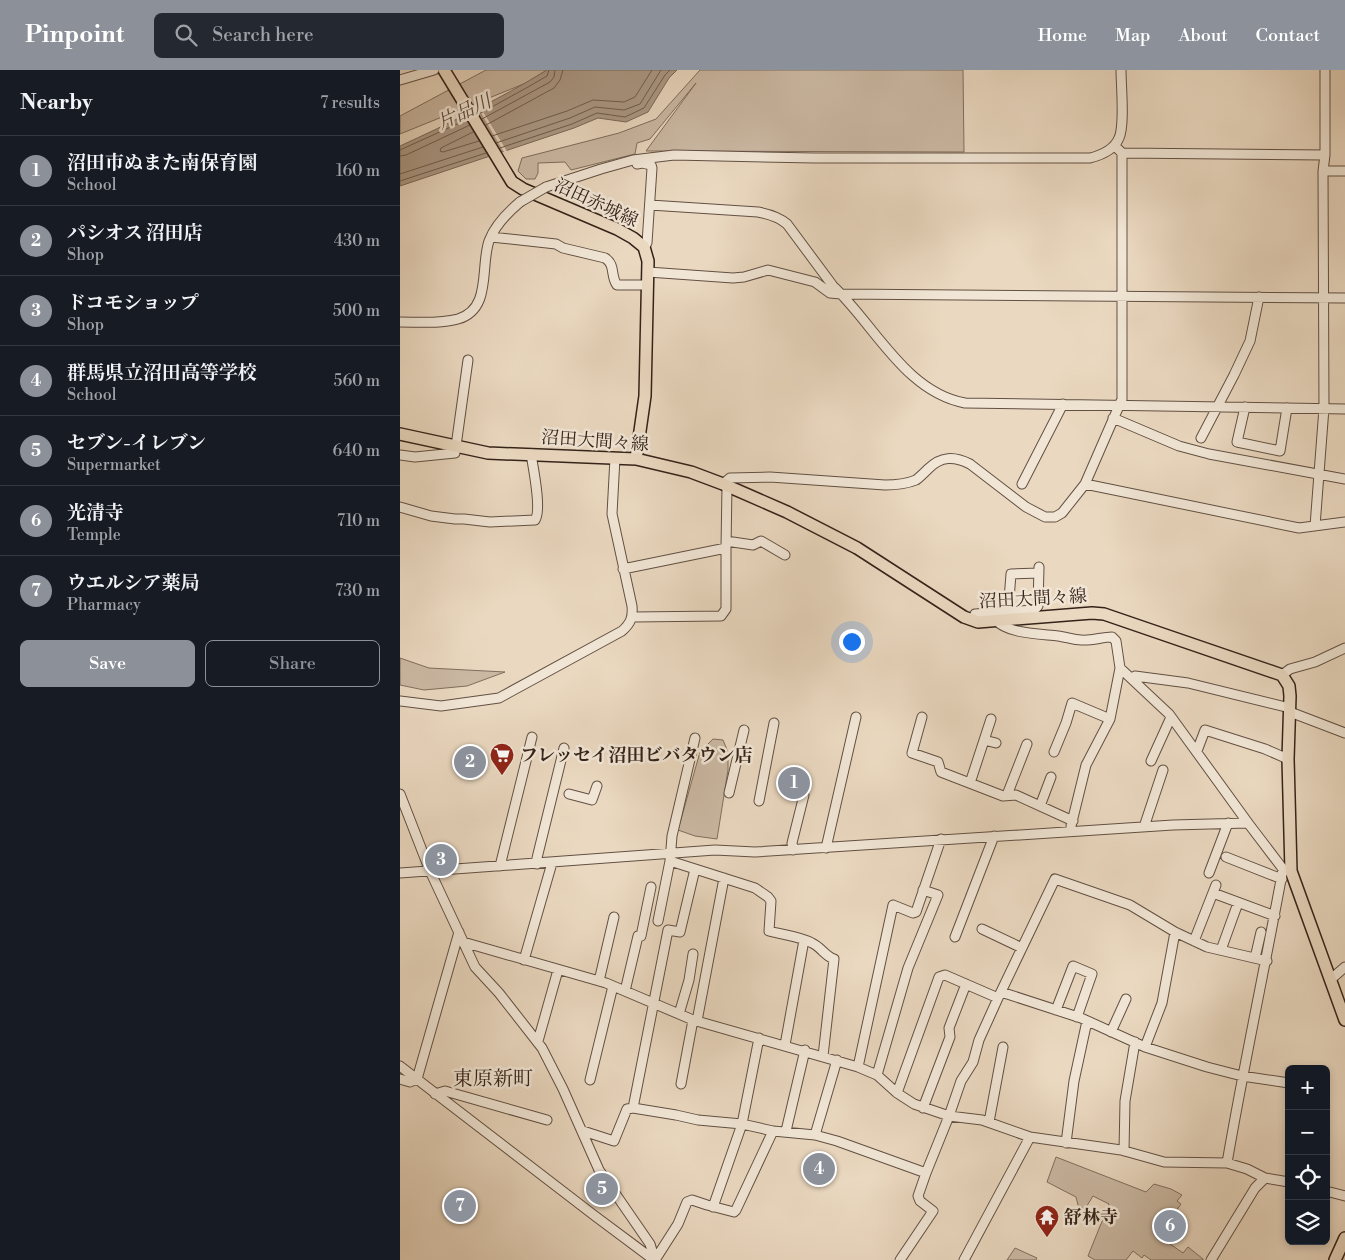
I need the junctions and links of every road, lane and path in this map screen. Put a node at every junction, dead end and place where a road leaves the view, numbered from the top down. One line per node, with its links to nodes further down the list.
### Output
1 (434, 70): 5 (street)
2 (444, 70): 14 (main road, 沼田赤城線)
3 (1121, 70): 6 (street)
4 (1325, 70): 8 (street)
5 (400, 80)
6 (1114, 145): 7 (street); 9 (street)
7 (1122, 154): 8 (street); 18 (street)
8 (1325, 155): 10 (street)
9 (633, 160): 12 (street); 13 (street, bridge)
10 (1323, 171): 11 (street); 20 (street)
11 (1345, 171)
12 (650, 205): 14 (street); 17 (street)
13 (491, 238): 16 (street); 22 (street)
14 (644, 248): 15 (main road, 沼田赤城線)
15 (648, 272): 16 (main road, 沼田赤城線); 17 (street)
16 (647, 285): 38 (main road, 沼田赤城線)
17 (841, 294): 18 (street); 24 (street)
18 (1122, 296): 19 (street); 25 (street)
19 (1259, 297): 20 (street); 26 (street)
20 (1323, 297): 21 (street); 29 (street)
21 (1345, 298)
22 (400, 322)
23 (468, 360): 34 (street)
24 (1063, 404): 25 (street); 41 (street)
25 (1120, 406): 26 (street); 31 (street)
26 (1218, 406): 27 (street); 33 (street)
27 (1245, 407): 28 (street); 28 (street)
28 (1286, 408): 29 (street)
29 (1324, 408): 30 (street); 39 (street)
30 (1345, 408)
31 (1114, 418): 39 (street); 42 (street)
32 (400, 434): 34 (main road, 沼田大間々線)
33 (1202, 438)
34 (456, 446): 35 (main road, 沼田大間々線); 36 (street)
35 (531, 454): 37 (main road, 沼田大間々線); 44 (street)
36 (400, 456)
37 (615, 458): 38 (main road, 沼田大間々線); 49 (street)
38 (636, 459): 43 (main road, 沼田大間々線)
39 (1319, 475): 40 (street); 46 (street)
40 (1345, 479)
41 (1022, 484)
42 (1085, 484): 43 (street); 46 (street)
43 (725, 485): 47 (street); 52 (main road, 沼田大間々線)
44 (400, 507)
45 (1345, 522): 46 (street)
46 (1315, 526)
47 (726, 545): 48 (street); 49 (street); 51 (street)
48 (785, 554)
49 (624, 569): 51 (street)
50 (1008, 612): 50 (street); 52 (street)
51 (633, 617): 58 (street)
52 (973, 620): 53 (main road, 沼田大間々線)
53 (996, 620): 55 (street); 56 (main road, 沼田大間々線)
54 (1345, 648): 56 (street)
55 (1120, 668): 57 (street); 64 (street)
56 (1282, 675): 59 (main road)
57 (1132, 678): 59 (street); 62 (street)
58 (400, 701)
59 (1290, 710): 67 (street); 76 (main road)
60 (856, 717): 96 (street)
61 (922, 717): 80 (street)
62 (1171, 717): 74 (street); 77 (street)
63 (991, 719): 70 (street)
64 (1110, 719): 75 (street); 89 (street)
65 (774, 723): 87 (street)
66 (744, 730): 82 (street)
67 (1345, 733)
68 (532, 737): 102 (street)
69 (695, 738): 99 (street)
70 (984, 740): 71 (street); 80 (street)
71 (996, 743)
72 (1027, 744): 86 (street)
73 (564, 748): 101 (street)
74 (1197, 750): 76 (street); 91 (street)
75 (1054, 752)
76 (1288, 759): 107 (main road)
77 (1151, 761)
78 (1163, 770): 92 (street)
79 (1051, 777): 88 (street)
80 (970, 783): 86 (street)
81 (596, 786): 84 (street)
82 (729, 793)
83 (400, 794): 104 (street)
84 (569, 794)
85 (804, 795): 97 (street)
86 (1007, 796): 88 (street)
87 (759, 801)
88 (1040, 806): 89 (street)
89 (1073, 821): 93 (street)
90 (1228, 823): 91 (street); 92 (street); 106 (street)
91 (1248, 823): 107 (street)
92 (1144, 827): 93 (street)
93 (1070, 832): 94 (street)
94 (994, 836): 95 (street); 119 (street)
95 (941, 839): 96 (street); 110 (street)
96 (826, 848): 97 (street)
97 (793, 850): 99 (street)
98 (1226, 857): 107 (street)
99 (671, 858): 100 (street); 103 (street); 114 (street)
100 (552, 863): 101 (street); 127 (street)
101 (537, 864): 102 (street)
102 (500, 866): 104 (street)
103 (695, 869): 108 (street); 138 (street)
104 (430, 871): 105 (street); 116 (street)
105 (400, 873)
106 (1209, 873)
107 (1285, 873): 112 (street); 131 (main road)
108 (724, 878): 120 (street); 143 (street)
109 (651, 887): 135 (street)
110 (923, 890): 156 (street); 157 (street)
111 (1238, 903): 112 (street); 121 (street); 124 (street)
112 (1275, 916): 128 (street)
113 (614, 917): 132 (street)
114 (658, 921)
115 (982, 929): 123 (street)
116 (459, 932): 122 (street); 159 (street)
117 (1175, 932): 121 (street); 123 (street); 151 (street)
118 (1261, 932): 126 (street)
119 (955, 937)
120 (804, 940): 149 (street); 153 (street)
121 (1194, 941): 124 (street)
122 (464, 942): 127 (street); 147 (street)
123 (1022, 948): 136 (street)
124 (1221, 950): 126 (street)
125 (693, 954): 140 (street)
126 (1255, 958): 128 (street)
127 (524, 960): 130 (street)
128 (1267, 961): 158 (street)
129 (1345, 967): 131 (street)
130 (558, 970): 132 (street); 147 (street)
131 (1330, 980): 142 (main road)
132 (599, 981): 134 (street)
133 (966, 984): 136 (street); 164 (street); 167 (street)
134 (613, 986): 135 (street); 161 (street)
135 (625, 991): 138 (street)
136 (999, 995): 139 (street); 168 (street)
137 (1126, 999): 145 (street)
138 (654, 1003): 140 (street); 166 (street)
139 (1056, 1010): 141 (street); 141 (street)
140 (679, 1014): 143 (street)
141 (1077, 1017): 144 (street)
142 (1345, 1020)
143 (695, 1021): 146 (street); 163 (street)
144 (1087, 1021): 145 (street); 177 (street)
145 (1111, 1032): 148 (street)
146 (759, 1038): 149 (street); 171 (street)
147 (538, 1041): 172 (street)
148 (1135, 1042): 151 (street); 178 (street)
149 (785, 1045): 152 (street)
150 (1003, 1047): 170 (street)
151 (1145, 1047): 158 (street)
152 (805, 1050): 153 (street); 174 (street)
153 (823, 1056): 154 (street)
154 (837, 1060): 156 (street); 175 (street)
155 (400, 1066): 159 (street)
156 (858, 1066): 157 (street)
157 (877, 1075): 164 (street)
158 (1242, 1076): 162 (street); 179 (street)
159 (417, 1079): 160 (street); 165 (street)
160 (400, 1080)
161 (590, 1080)
162 (1285, 1082)
163 (681, 1084)
164 (897, 1093): 167 (street)
165 (435, 1094): 169 (street); 187 (street)
166 (633, 1108): 171 (street); 172 (street)
167 (922, 1108): 168 (street)
168 (948, 1116): 170 (street); 180 (street)
169 (547, 1120)
170 (989, 1122): 176 (street)
171 (742, 1124): 173 (street); 185 (street)
172 (582, 1131): 187 (street)
173 (773, 1131): 174 (street); 185 (street)
174 (786, 1131): 175 (street)
175 (815, 1135): 180 (street)
176 (1030, 1137): 177 (street); 189 (street)
177 (1066, 1143): 178 (street)
178 (1124, 1151): 179 (street)
179 (1227, 1163): 181 (street)
180 (926, 1173): 188 (street)
181 (1265, 1178): 182 (street); 190 (street)
182 (1285, 1181)
183 (1330, 1192): 184 (street)
184 (1345, 1196)
185 (713, 1207): 187 (street)
186 (1345, 1238): 191 (main road)
187 (654, 1260)
188 (900, 1260)
189 (964, 1260)
190 (1211, 1260)
191 (1335, 1260)

